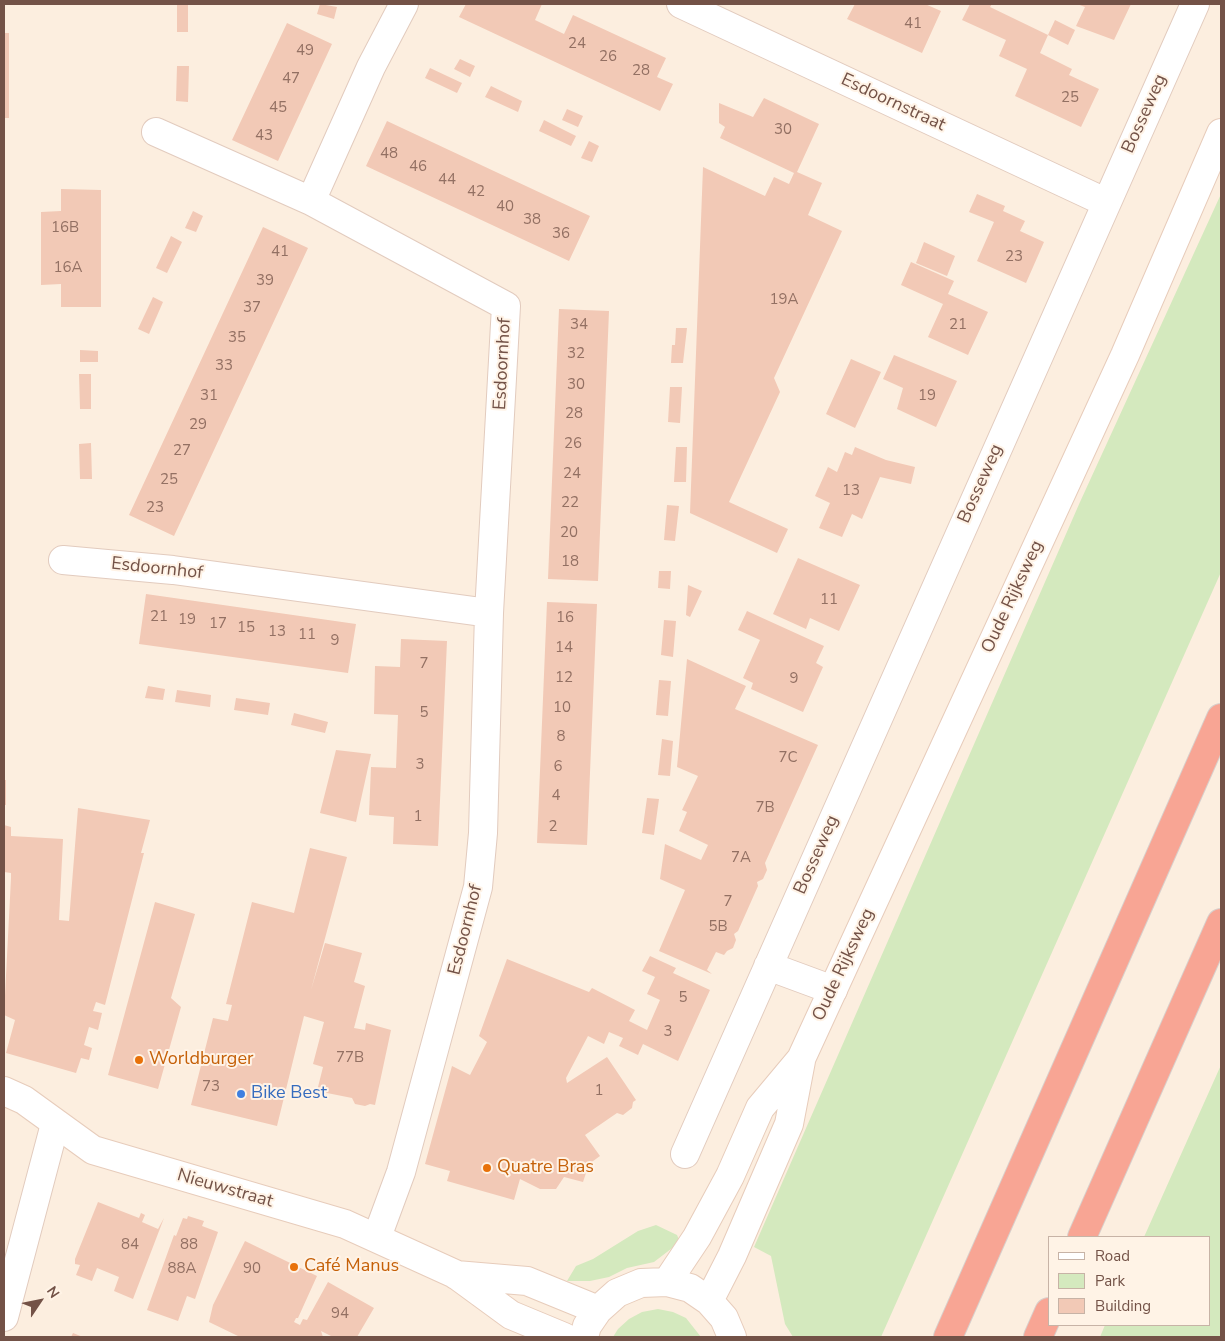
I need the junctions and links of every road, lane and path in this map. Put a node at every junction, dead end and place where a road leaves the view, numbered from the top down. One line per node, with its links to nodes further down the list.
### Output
1 (404, 4): 6 (street)
2 (681, 4): 7 (street, Esdoornstraat)
3 (1195, 4): 7 (street, Bosseweg)
4 (156, 132): 6 (street, Esdoornhof)
5 (1221, 133): 13 (street, Oude Rijksweg)
6 (311, 202): 9 (street, Esdoornhof)
7 (1105, 202): 12 (street, Bosseweg)
8 (63, 560): 9 (street, Esdoornhof)
9 (490, 613): 19 (street, Esdoornhof)
10 (1221, 718): 29 (highway)
11 (1221, 924): 18 (highway)
12 (768, 966): 13 (street); 17 (street, Bosseweg)
13 (833, 990): 14 (street, Oude Rijksweg)
14 (801, 1059): 21 (street, Oude Rijksweg); 22 (street, Oude Rijksweg)
15 (4, 1091): 16 (street, Nieuwstraat)
16 (55, 1124): 19 (street, Nieuwstraat); 25 (street)
17 (685, 1154)
18 (1082, 1236)
19 (377, 1237): 20 (street, Nieuwstraat)
20 (454, 1274): 23 (street, Nieuwstraat); 26 (street, Nieuwstraat)
21 (667, 1282): 22 (street); 23 (street)
22 (709, 1301): 28 (street)
23 (598, 1310): 27 (street)
24 (1048, 1314): 30 (highway)
25 (4, 1318)
26 (564, 1337)
27 (584, 1337)
28 (732, 1337)
29 (948, 1337)
30 (1038, 1337)

